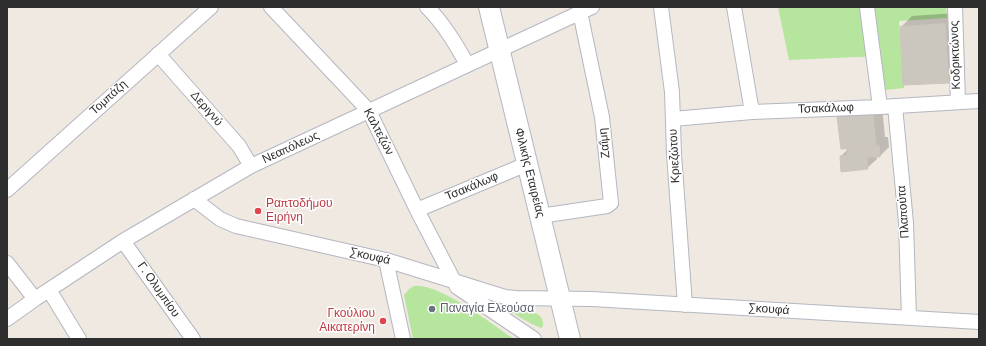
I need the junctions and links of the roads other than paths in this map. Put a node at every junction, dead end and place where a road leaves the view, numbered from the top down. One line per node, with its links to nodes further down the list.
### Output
1 (211, 7): 11 (street, Τομπάζη)
2 (270, 7): 17 (street, Καλτεζών)
3 (427, 7): 12 (street)
4 (489, 7): 10 (street, Φιλικής Εταιρείας)
5 (661, 7): 19 (street, Κριεζώτου)
6 (734, 7): 18 (street)
7 (867, 7): 16 (street)
8 (955, 7): 14 (street, Κοδρικτώνος)
9 (586, 10): 10 (street, Νεαπόλεως); 25 (street, Ζαΐμη)
10 (499, 50): 12 (street, Νεαπόλεως); 20 (street, Φιλικής Εταιρείας)
11 (158, 54): 21 (street, Δεριγνύ); 22 (street, Τομπάζη)
12 (467, 64): 17 (street, Νεαπόλεως)
13 (979, 101): 14 (street, Τσακάλωφ)
14 (958, 102): 15 (street, Τσακάλωφ)
15 (895, 106): 16 (street, Τσακάλωφ); 34 (street, Πλαπούτα)
16 (880, 107): 18 (street, Τσακάλωφ)
17 (369, 111): 21 (street, Νεαπόλεως); 24 (street, Καλτεζών)
18 (752, 112): 19 (street, Τσακάλωφ)
19 (673, 119): 33 (street, Κριεζώτου)
20 (527, 164): 24 (street, Τσακάλωφ); 25 (street, Φιλικής Εταιρείας)
21 (251, 166): 23 (street, Νεαπόλεως)
22 (7, 190)
23 (194, 199): 26 (street, Νεαπόλεως); 27 (street, Σκουφά)
24 (417, 210): 29 (street, Καλτεζών)
25 (540, 216): 31 (street, Φιλικής Εταιρείας)
26 (123, 241): 30 (street, Νεαπόλεως); 38 (street, Γ. Ολυμπίου)
27 (386, 260): 29 (street, Σκουφά); 39 (street)
28 (7, 263): 32 (street)
29 (453, 280): 31 (street, Σκουφά); 40 (street)
30 (49, 290): 32 (street, Νεαπόλεως); 37 (street)
31 (560, 298): 33 (street, Σκουφά); 41 (street, Φιλικής Εταιρείας)
32 (35, 299): 35 (street, Νεαπόλεως)
33 (685, 305): 34 (street, Σκουφά)
34 (909, 318): 36 (street, Σκουφά)
35 (7, 320)
36 (979, 322)
37 (79, 339)
38 (193, 339)
39 (404, 339)
40 (534, 339)
41 (570, 339)

